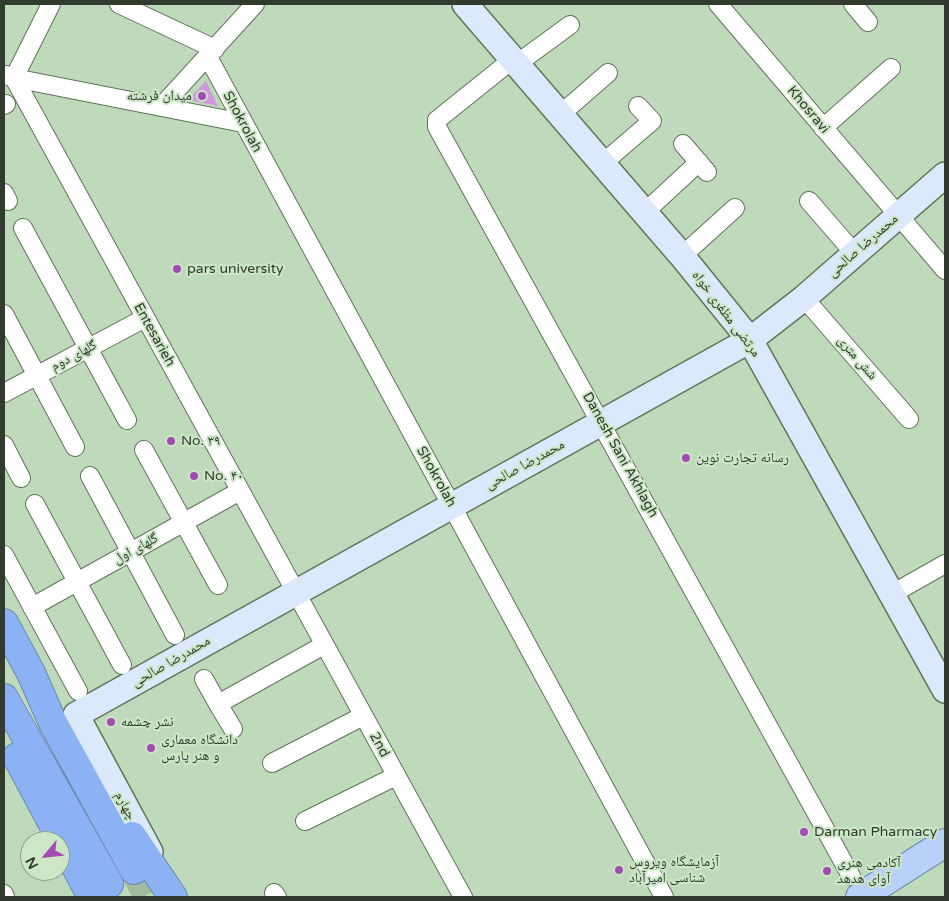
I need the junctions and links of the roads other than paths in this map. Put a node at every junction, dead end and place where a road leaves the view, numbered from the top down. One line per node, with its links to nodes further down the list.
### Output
1 (51, 4): 13 (street)
2 (119, 4): 9 (street)
3 (255, 4): 9 (street)
4 (465, 4): 10 (street, مرتضی مظفری خواه)
5 (718, 4): 18 (street, Khosravi)
6 (853, 4): 7 (street)
7 (868, 22)
8 (570, 25): 10 (street)
9 (211, 53): 15 (street); 17 (street, Shokrolah)
10 (516, 61): 16 (street, مرتضی مظفری خواه); 39 (street, Danesh Sani Akhlagh)
11 (891, 68): 18 (street)
12 (608, 74): 16 (street)
13 (9, 76): 15 (street); 32 (street, Entesarieh)
14 (638, 106): 20 (street)
15 (161, 107): 17 (street)
16 (561, 114): 20 (street, مرتضی مظفری خواه)
17 (243, 123): 47 (street, Shokrolah)
18 (823, 128): 25 (street, Khosravi)
19 (683, 144): 24 (street)
20 (603, 163): 24 (street, مرتضی مظفری خواه)
21 (945, 175): 25 (street, محمدرضا صالحی)
22 (809, 201): 27 (street)
23 (735, 208): 28 (street)
24 (645, 212): 28 (street, مرتضی مظفری خواه)
25 (898, 216): 27 (street, محمدرضا صالحی); 29 (street, Khosravi)
26 (23, 228): 34 (street)
27 (855, 254): 30 (street, محمدرضا صالحی)
28 (682, 256): 33 (street, مرتضی مظفری خواه)
29 (945, 270)
30 (804, 298): 33 (street, محمدرضا صالحی); 37 (street, شش متری)
31 (4, 314): 35 (street)
32 (145, 318): 34 (street, گلهای دوم); 45 (street, Entesarieh)
33 (750, 340): 39 (street, محمدرضا صالحی); 55 (street, مرتضی مظفری خواه)
34 (89, 348): 35 (street, گلهای دوم); 38 (street)
35 (37, 376): 36 (street, گلهای دوم); 41 (street)
36 (4, 393)
37 (909, 419)
38 (128, 420)
39 (602, 422): 47 (street, محمدرضا صالحی); 77 (street, Danesh Sani Akhlagh)
40 (4, 445): 44 (street)
41 (75, 448)
42 (144, 450): 48 (street)
43 (90, 476): 49 (street)
44 (21, 478)
45 (240, 491): 48 (street, گلهای اول); 54 (street, Entesarieh)
46 (35, 504): 52 (street)
47 (451, 506): 54 (street, محمدرضا صالحی); 81 (street, Shokrolah)
48 (183, 523): 49 (street, گلهای اول); 53 (street)
49 (130, 553): 52 (street, گلهای اول); 58 (street)
50 (4, 555): 56 (street)
51 (945, 564): 55 (street)
52 (77, 582): 56 (street, گلهای اول); 61 (street)
53 (218, 585)
54 (295, 593): 59 (street, 2nd); 66 (street, محمدرضا صالحی)
55 (892, 594): 63 (street, مرتضی مظفری خواه)
56 (32, 606): 66 (street)
57 (4, 623): 66 (highway)
58 (175, 635)
59 (324, 644): 65 (street); 67 (street, 2nd)
60 (4, 645): 66 (highway)
61 (122, 665)
62 (204, 679): 65 (street)
63 (945, 690)
64 (4, 698): 78 (highway)
65 (218, 704): 69 (street)
66 (69, 709): 70 (highway); 79 (street, چهارم)
67 (363, 716): 71 (street); 72 (street, 2nd)
68 (4, 723): 78 (highway)
69 (232, 729)
70 (69, 749): 76 (highway); 79 (highway)
71 (272, 763)
72 (396, 776): 73 (street); 80 (street, 2nd)
73 (305, 821)
74 (945, 842): 77 (main road)
75 (945, 863): 82 (main road)
76 (134, 870)
77 (856, 887)
78 (101, 891)
79 (174, 897)
80 (463, 897)
81 (664, 897)
82 (890, 897)

